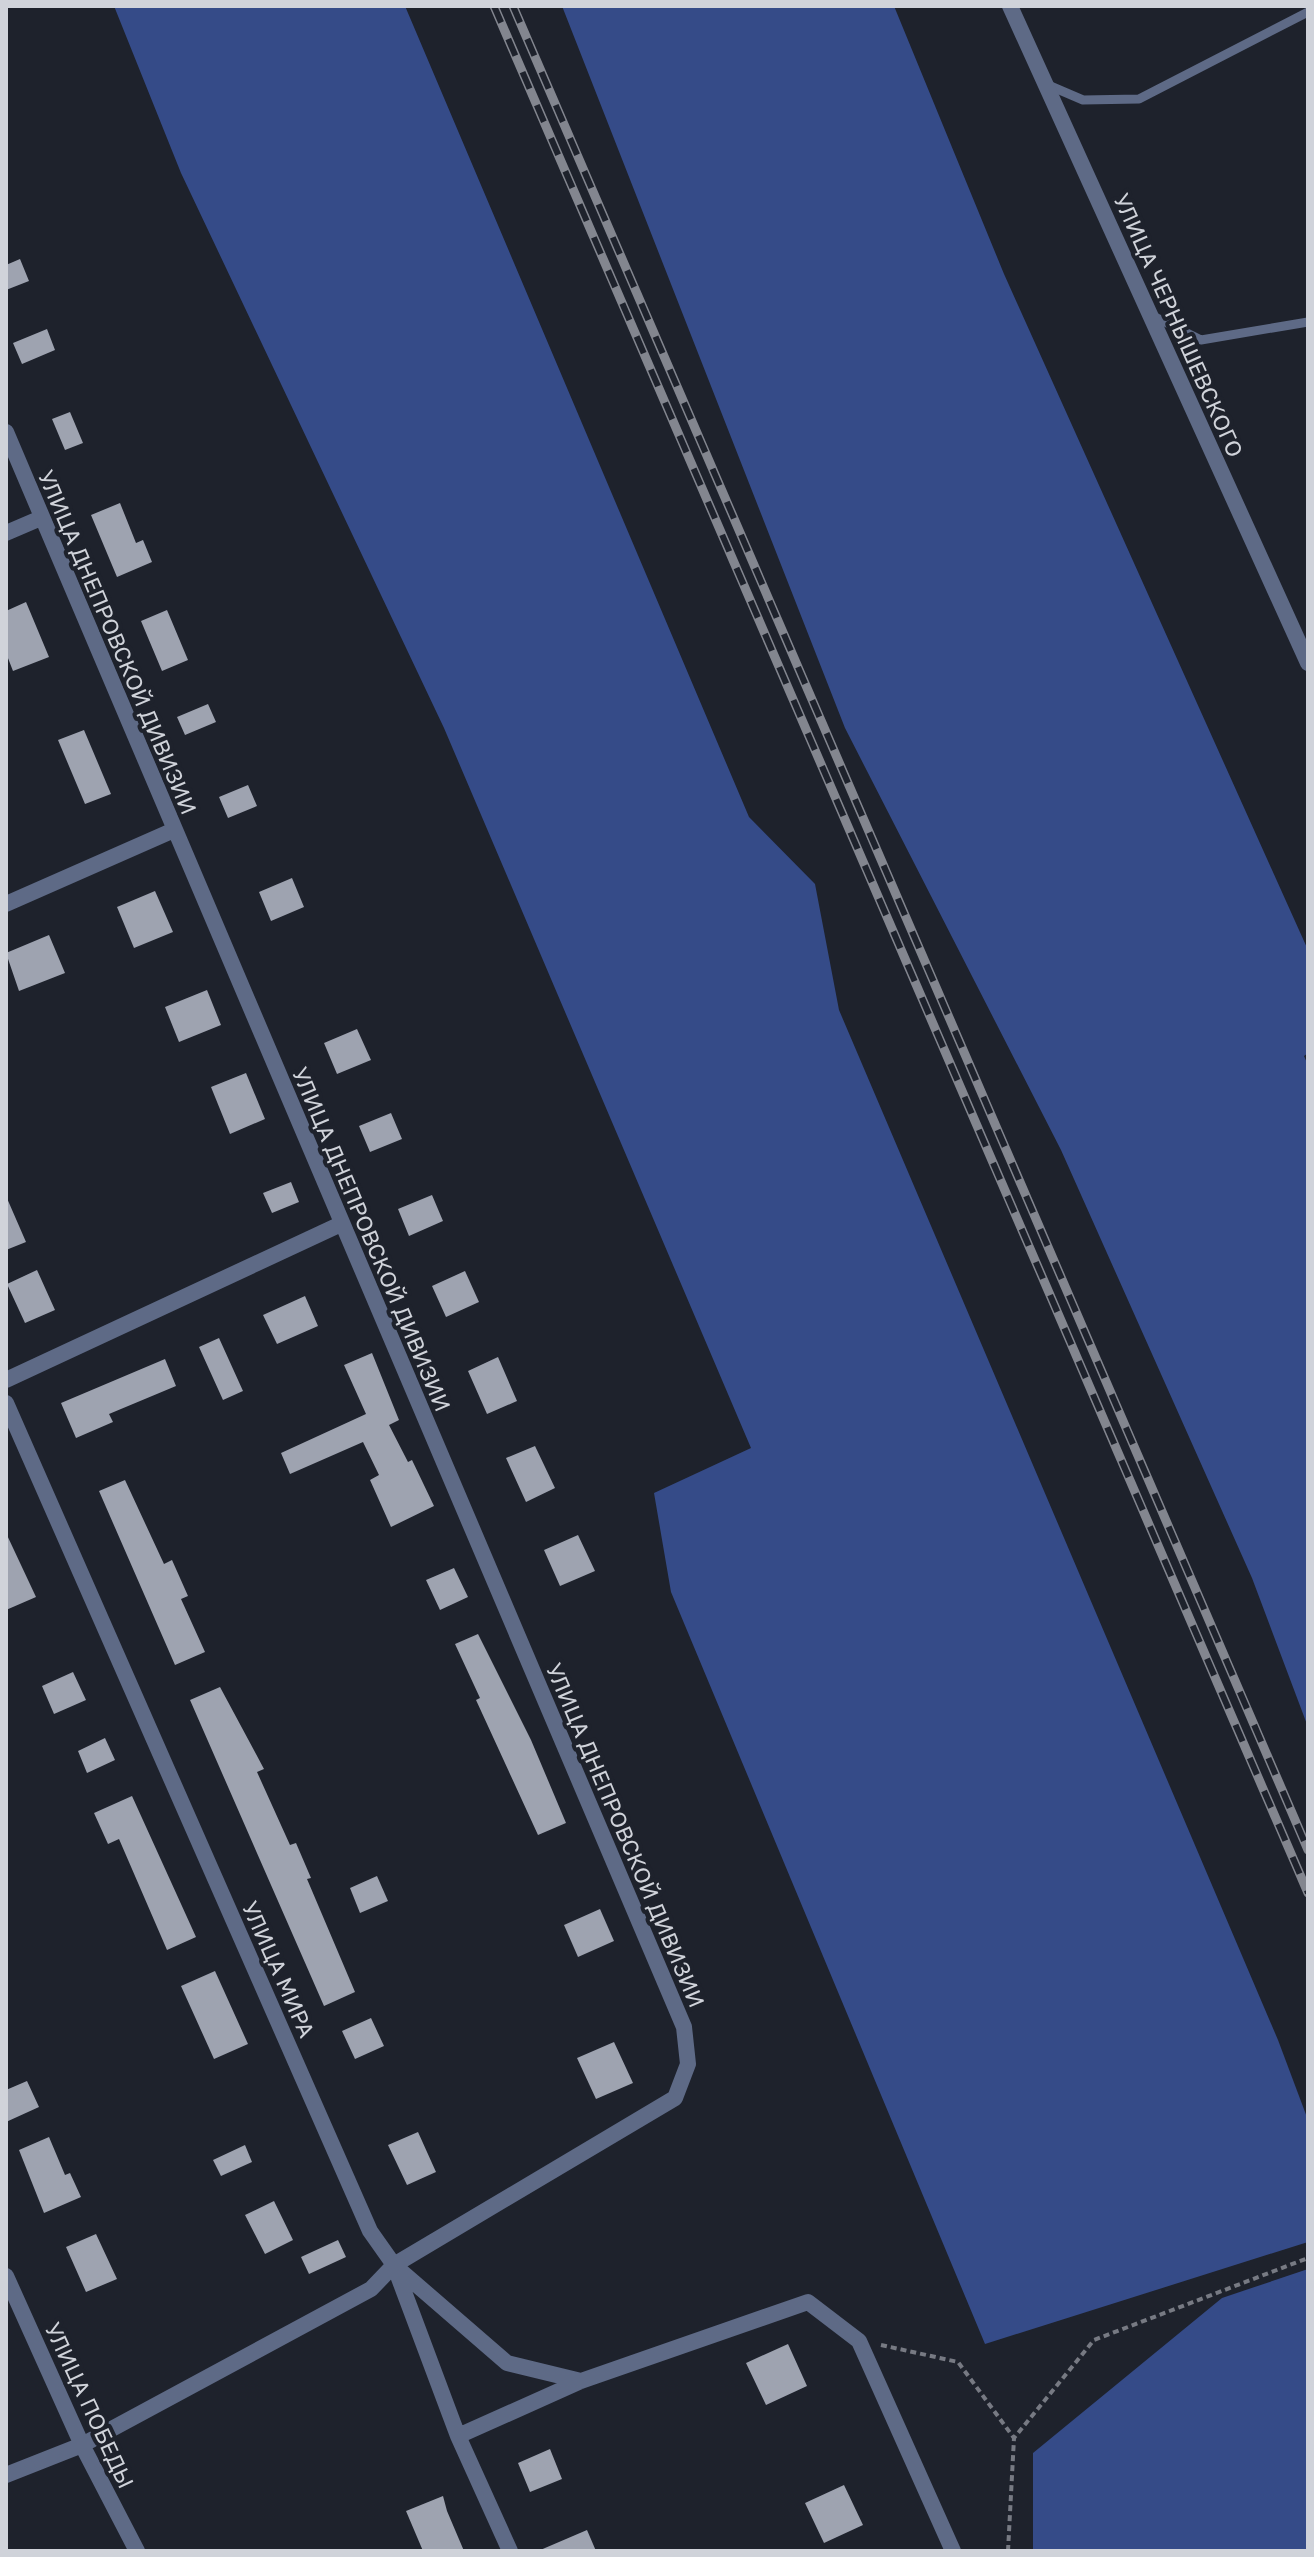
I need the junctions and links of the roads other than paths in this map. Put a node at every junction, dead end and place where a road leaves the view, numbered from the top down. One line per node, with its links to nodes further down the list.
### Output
1 (1010, 6): 3 (street, УЛИЦА ЧЕРНЫШЕВСКОГО)
2 (1308, 12): 3 (lane)
3 (1045, 83): 4 (street, УЛИЦА ЧЕРНЫШЕВСКОГО)
4 (1150, 314): 5 (lane); 9 (street, УЛИЦА ЧЕРНЫШЕВСКОГО)
5 (1308, 322)
6 (6, 432): 7 (street, УЛИЦА ДНЕПРОВСКОЙ ДИВИЗИИ)
7 (41, 518): 8 (street); 10 (street, УЛИЦА ДНЕПРОВСКОЙ ДИВИЗИИ)
8 (6, 533)
9 (1308, 663)
10 (174, 830): 11 (street); 12 (street, УЛИЦА ДНЕПРОВСКОЙ ДИВИЗИИ)
11 (6, 904)
12 (341, 1224): 13 (street); 15 (street, УЛИЦА ДНЕПРОВСКОЙ ДИВИЗИИ)
13 (6, 1380)
14 (6, 1403): 15 (street, УЛИЦА МИРА)
15 (394, 2265): 17 (street); 18 (street, УЛИЦА МИРА); 19 (street)
16 (6, 2276): 19 (street, УЛИЦА ПОБЕДЫ)
17 (581, 2381): 18 (street); 23 (street)
18 (458, 2436): 22 (street, УЛИЦА МИРА)
19 (82, 2445): 20 (street); 21 (street, УЛИЦА ПОБЕДЫ)
20 (6, 2475)
21 (137, 2551)
22 (510, 2551)
23 (953, 2551)

